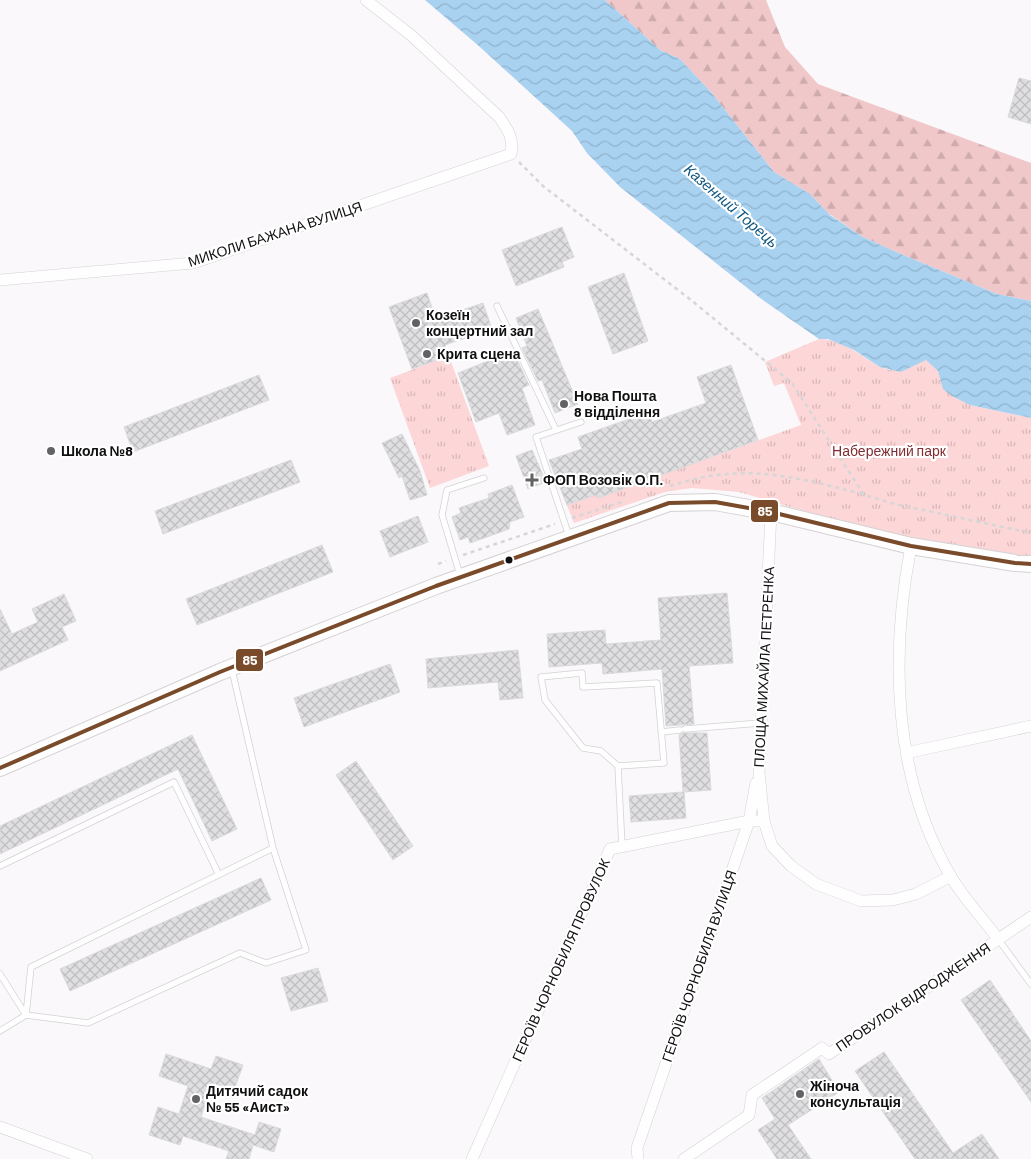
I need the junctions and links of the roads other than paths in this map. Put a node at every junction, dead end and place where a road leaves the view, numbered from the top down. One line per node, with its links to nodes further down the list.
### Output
1 (366, 0): 2 (street, МИКОЛИ БАЖАНА ВУЛИЦЯ)
2 (0, 280)
3 (497, 306): 5 (lane)
4 (581, 422): 5 (lane)
5 (556, 430): 8 (lane)
6 (484, 478): 11 (lane)
7 (771, 512): 8 (main road); 9 (main road); 13 (street, ПЛОЩА МИХАЙЛА ПЕТРЕНКА)
8 (570, 538): 11 (main road)
9 (911, 546): 10 (main road); 16 (street)
10 (1031, 564)
11 (460, 577): 12 (main road)
12 (231, 668): 18 (main road); 23 (lane)
13 (761, 723): 15 (lane); 19 (street, ПЛОЩА МИХАЙЛА ПЕТРЕНКА)
14 (1031, 726): 16 (street)
15 (661, 732): 17 (lane); 17 (lane)
16 (906, 753): 26 (street)
17 (618, 766): 22 (lane)
18 (0, 768)
19 (758, 772): 20 (street, ГЕРОЇВ ЧОРНОБИЛЯ ВУЛИЦЯ); 21 (street, ПЛОЩА МИХАЙЛА ПЕТРЕНКА)
20 (749, 821): 21 (street, ГЕРОЇВ ЧОРНОБИЛЯ ПРОВУЛОК); 22 (street, ГЕРОЇВ ЧОРНОБИЛЯ ПРОВУЛОК); 36 (street, ГЕРОЇВ ЧОРНОБИЛЯ ВУЛИЦЯ)
21 (764, 821): 26 (street, ПЛОЩА МИХАЙЛА ПЕТРЕНКА)
22 (622, 847): 35 (street, ГЕРОЇВ ЧОРНОБИЛЯ ПРОВУЛОК)
23 (273, 848): 25 (lane); 31 (lane)
24 (0, 866): 25 (lane)
25 (218, 875): 31 (lane)
26 (951, 876): 28 (street)
27 (1031, 917): 28 (street, ПРОВУЛОК ВІДРОДЖЕННЯ)
28 (998, 939): 30 (lane); 37 (street, ПРОВУЛОК ВІДРОДЖЕННЯ)
29 (0, 974): 31 (lane)
30 (1031, 984)
31 (26, 1015): 32 (lane)
32 (0, 1031)
33 (0, 1128): 34 (street)
34 (87, 1159)
35 (472, 1159)
36 (638, 1159)
37 (684, 1159)

